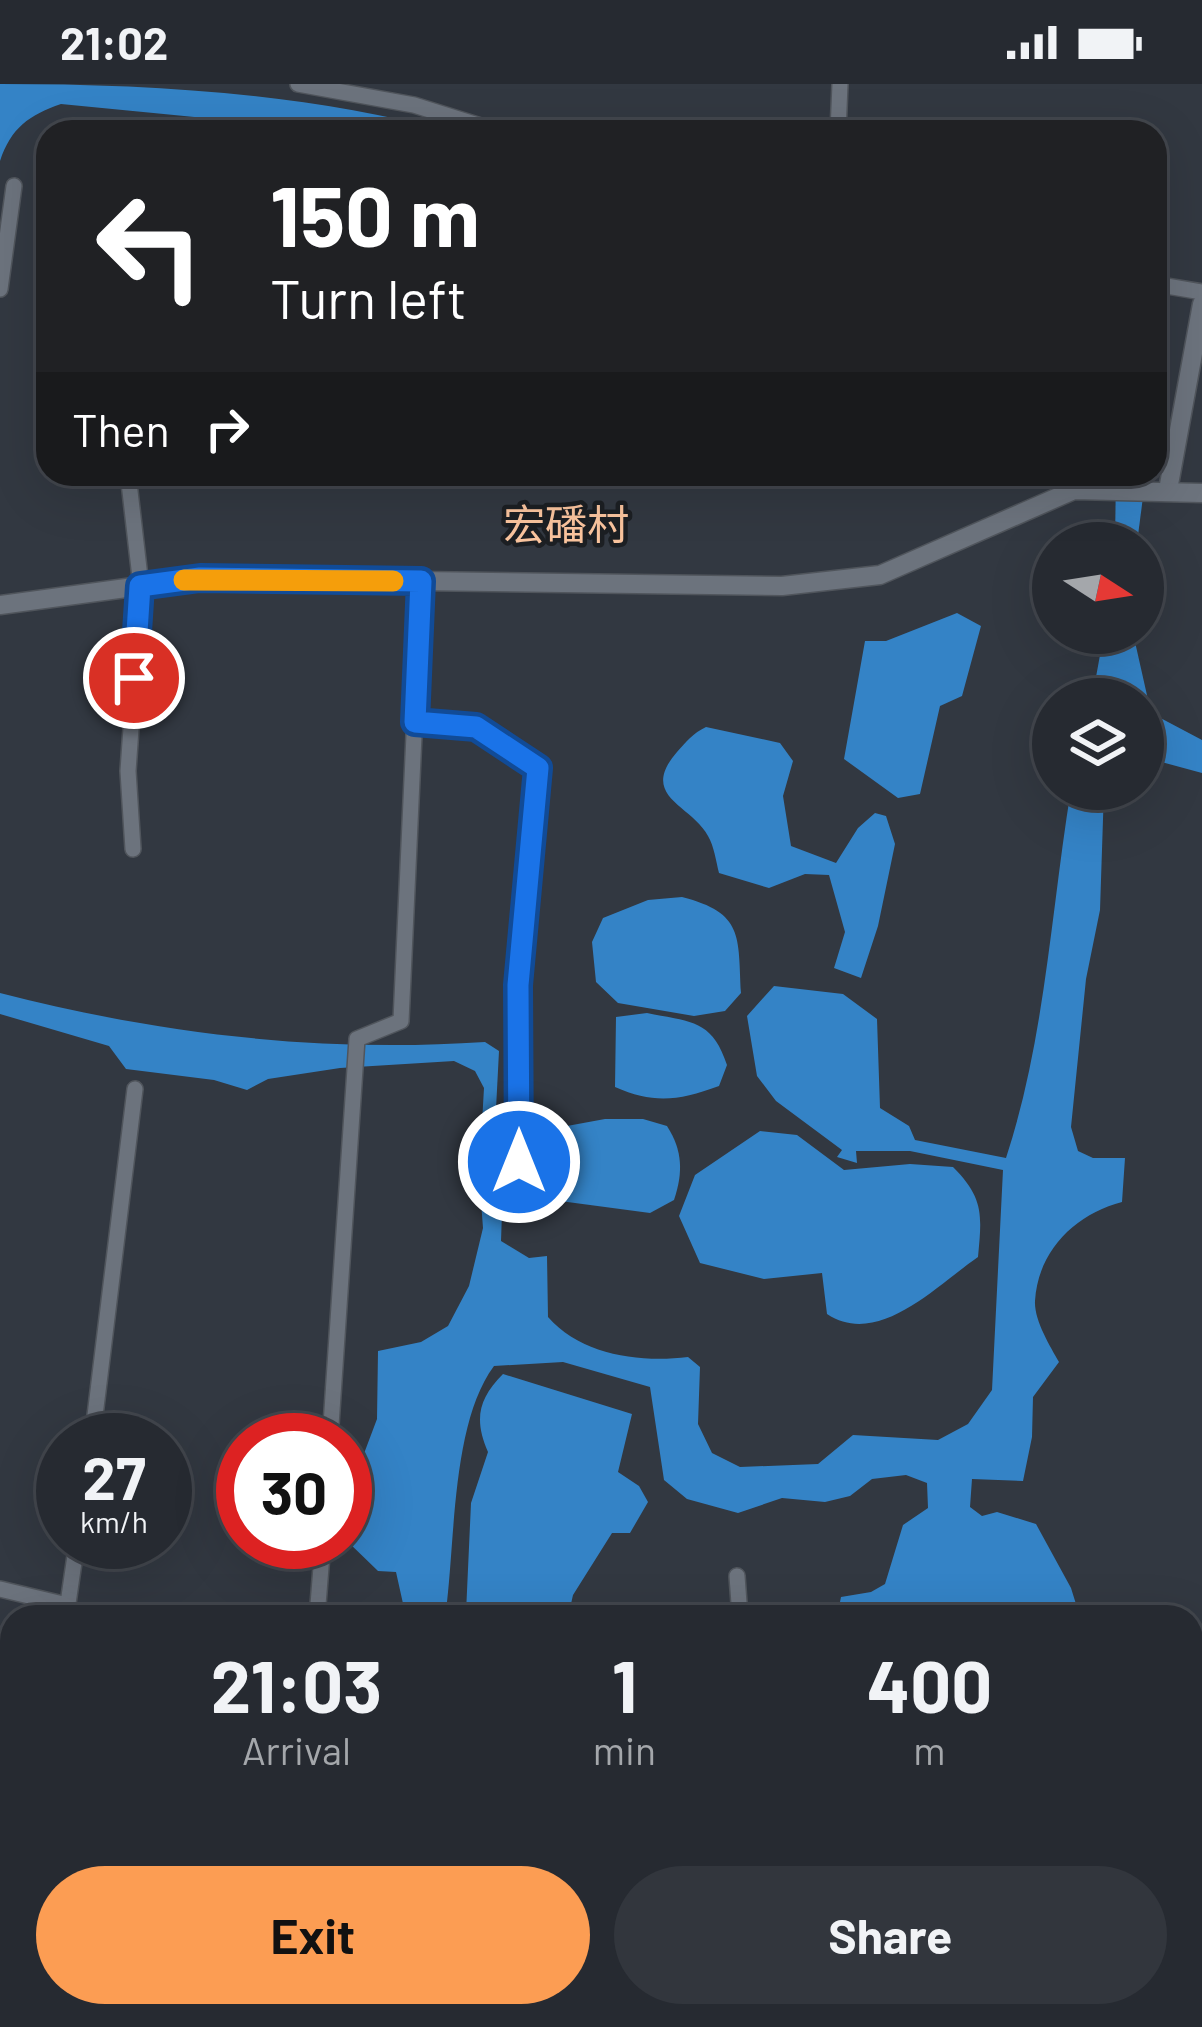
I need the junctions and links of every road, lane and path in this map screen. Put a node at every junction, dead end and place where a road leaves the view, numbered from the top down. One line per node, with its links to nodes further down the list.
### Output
1 (298, 84): 3 (street)
2 (841, 84): 4 (street)
3 (462, 120)
4 (839, 120)
5 (14, 186): 7 (street)
6 (1167, 286): 8 (street)
7 (0, 289)
8 (1202, 292)
9 (1202, 304): 10 (street)
10 (1199, 329): 11 (street)
11 (1167, 461)
12 (129, 486): 17 (street)
13 (1161, 486): 14 (street)
14 (1160, 490): 15 (street); 16 (street)
15 (1202, 493)
16 (421, 581): 17 (street); 19 (street)
17 (140, 586): 18 (street); 20 (street)
18 (0, 605)
19 (415, 722): 22 (street); 24 (street)
20 (133, 849)
21 (136, 1089): 23 (street)
22 (519, 1162)
23 (95, 1413)
24 (331, 1413)
25 (73, 1569): 30 (street)
26 (320, 1569): 31 (street)
27 (737, 1576): 32 (street)
28 (0, 1589): 29 (street)
29 (49, 1605)
30 (68, 1605)
31 (318, 1605)
32 (739, 1605)

